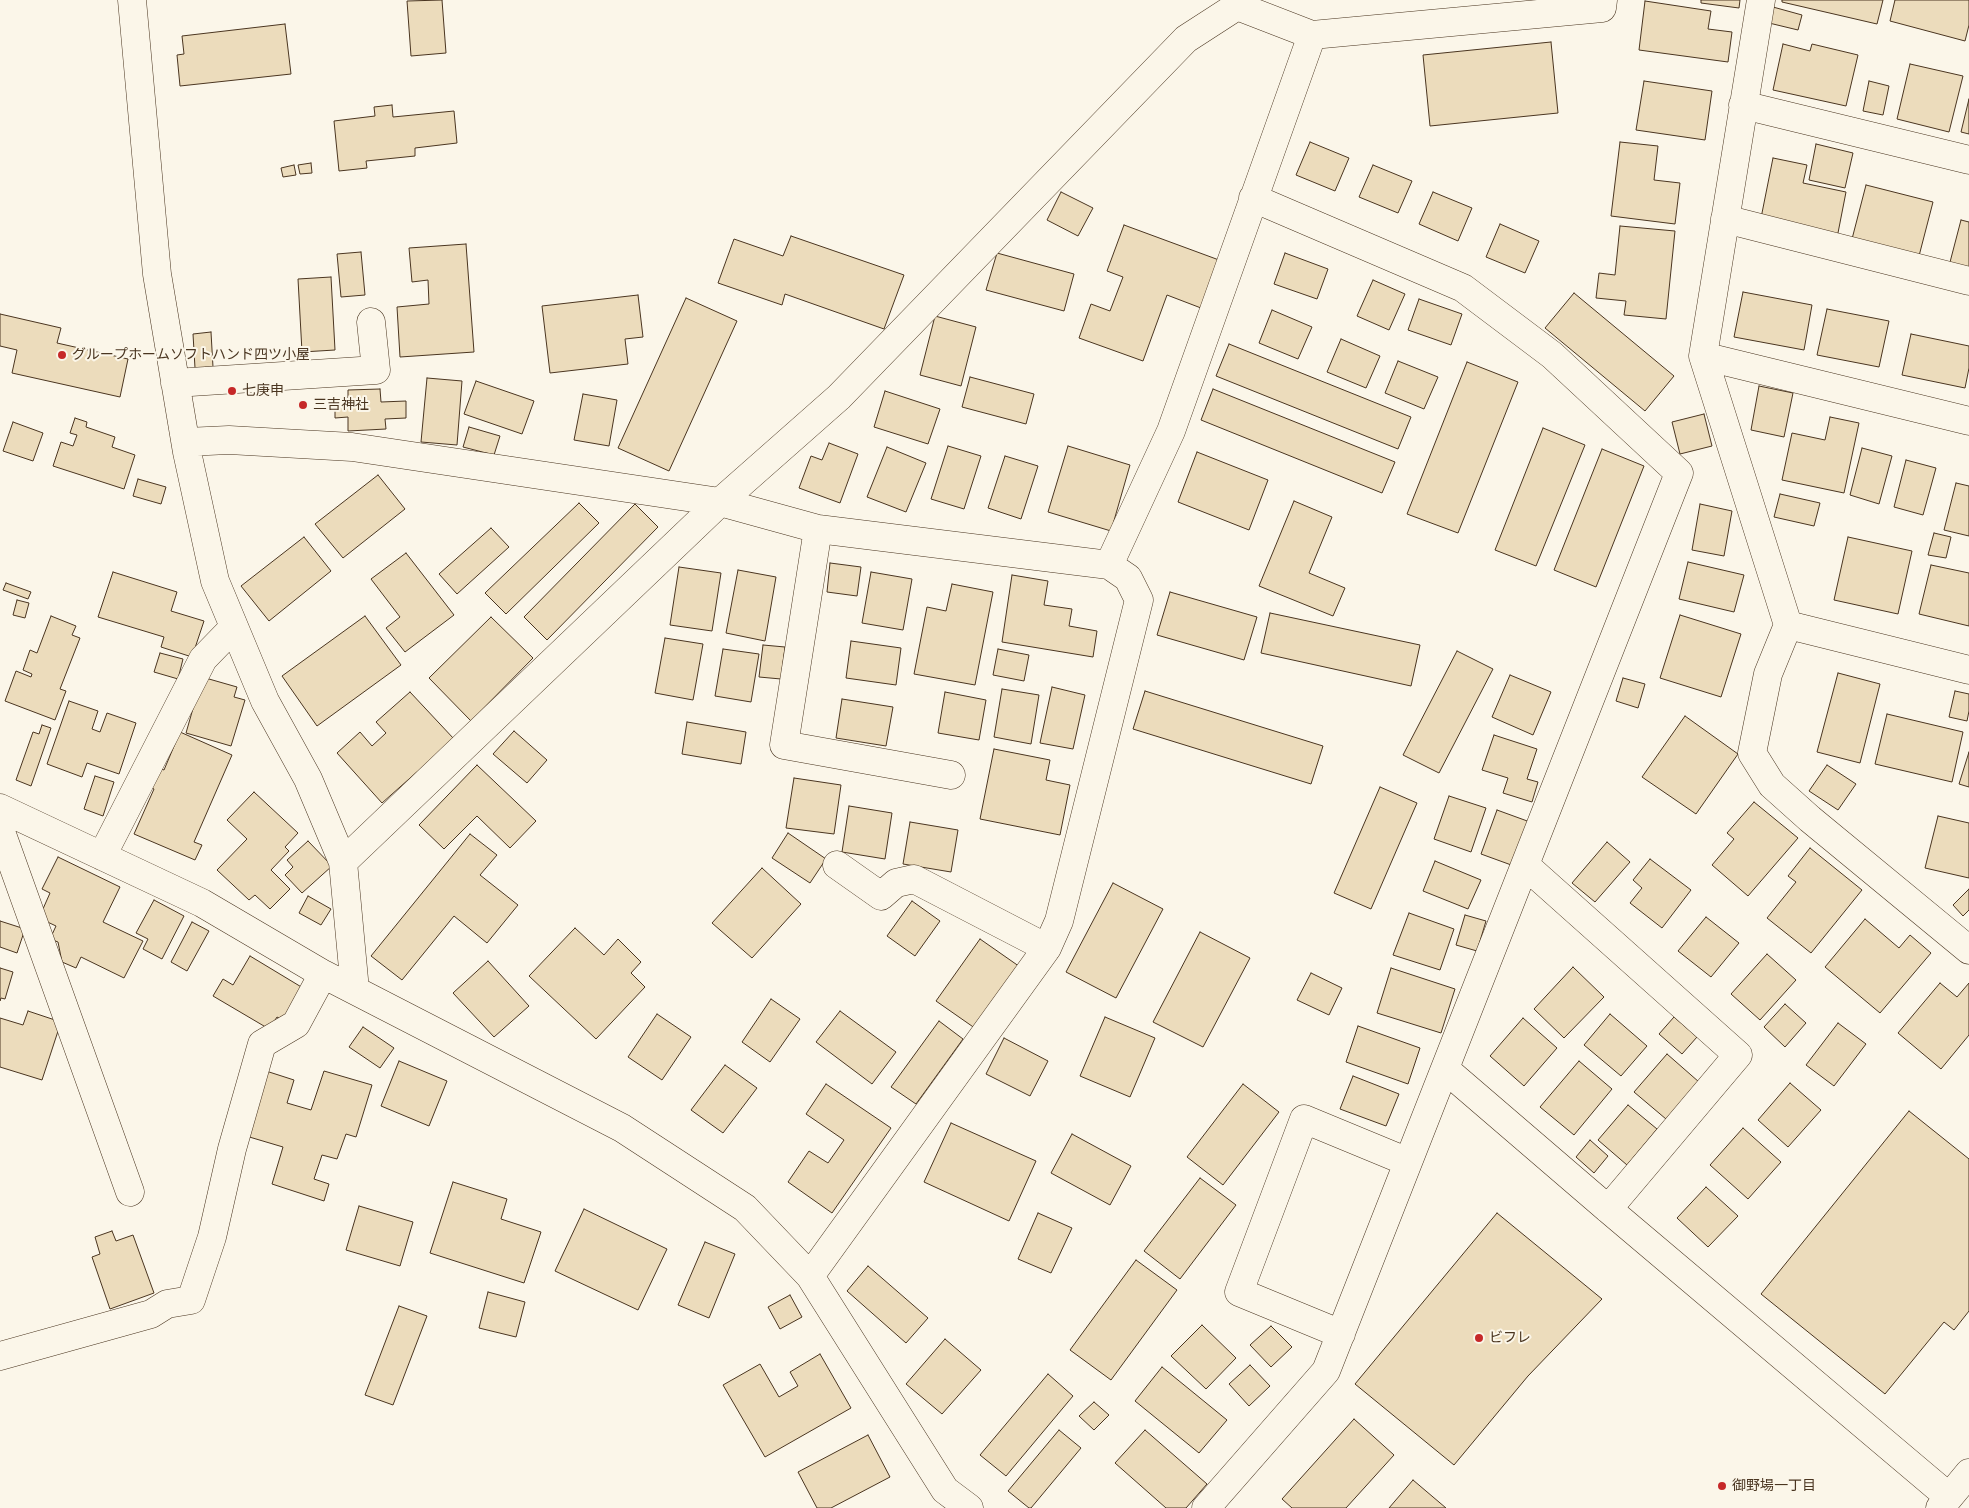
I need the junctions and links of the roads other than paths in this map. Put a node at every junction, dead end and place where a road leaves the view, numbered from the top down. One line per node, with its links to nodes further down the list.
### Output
1 (132, 0): 12 (street)
2 (1603, 0): 4 (street)
3 (1761, 0): 5 (street)
4 (1312, 36): 7 (street); 15 (street)
5 (1743, 105): 6 (street); 8 (street)
6 (1969, 160)
7 (1254, 198): 17 (street); 26 (street)
8 (1725, 219): 9 (street); 11 (street)
9 (1969, 281)
10 (371, 322): 12 (street)
11 (1703, 356): 13 (street); 18 (street)
12 (175, 383): 14 (street)
13 (1969, 421)
14 (186, 442): 15 (street); 19 (street)
15 (720, 502): 16 (street); 25 (street)
16 (818, 529): 17 (street); 21 (street)
17 (1109, 565): 28 (street)
18 (1788, 625): 20 (street); 29 (street)
19 (234, 627): 24 (street); 25 (street)
20 (1969, 670)
21 (951, 775)
22 (0, 808): 24 (street)
23 (0, 829): 34 (street)
24 (102, 856): 30 (street)
25 (343, 862): 31 (street)
26 (1525, 865): 32 (street); 35 (street)
27 (837, 866): 28 (street)
28 (1047, 948): 36 (street)
29 (1969, 950)
30 (323, 974): 31 (street); 38 (street)
31 (355, 990): 36 (street)
32 (1445, 1069): 33 (street); 35 (street)
33 (1408, 1162): 37 (street); 37 (street)
34 (130, 1192)
35 (1608, 1209): 40 (street)
36 (810, 1276): 41 (street)
37 (1340, 1334): 42 (street)
38 (0, 1356)
39 (1969, 1473): 40 (street)
40 (1944, 1502)
41 (969, 1508)
42 (1206, 1508)

